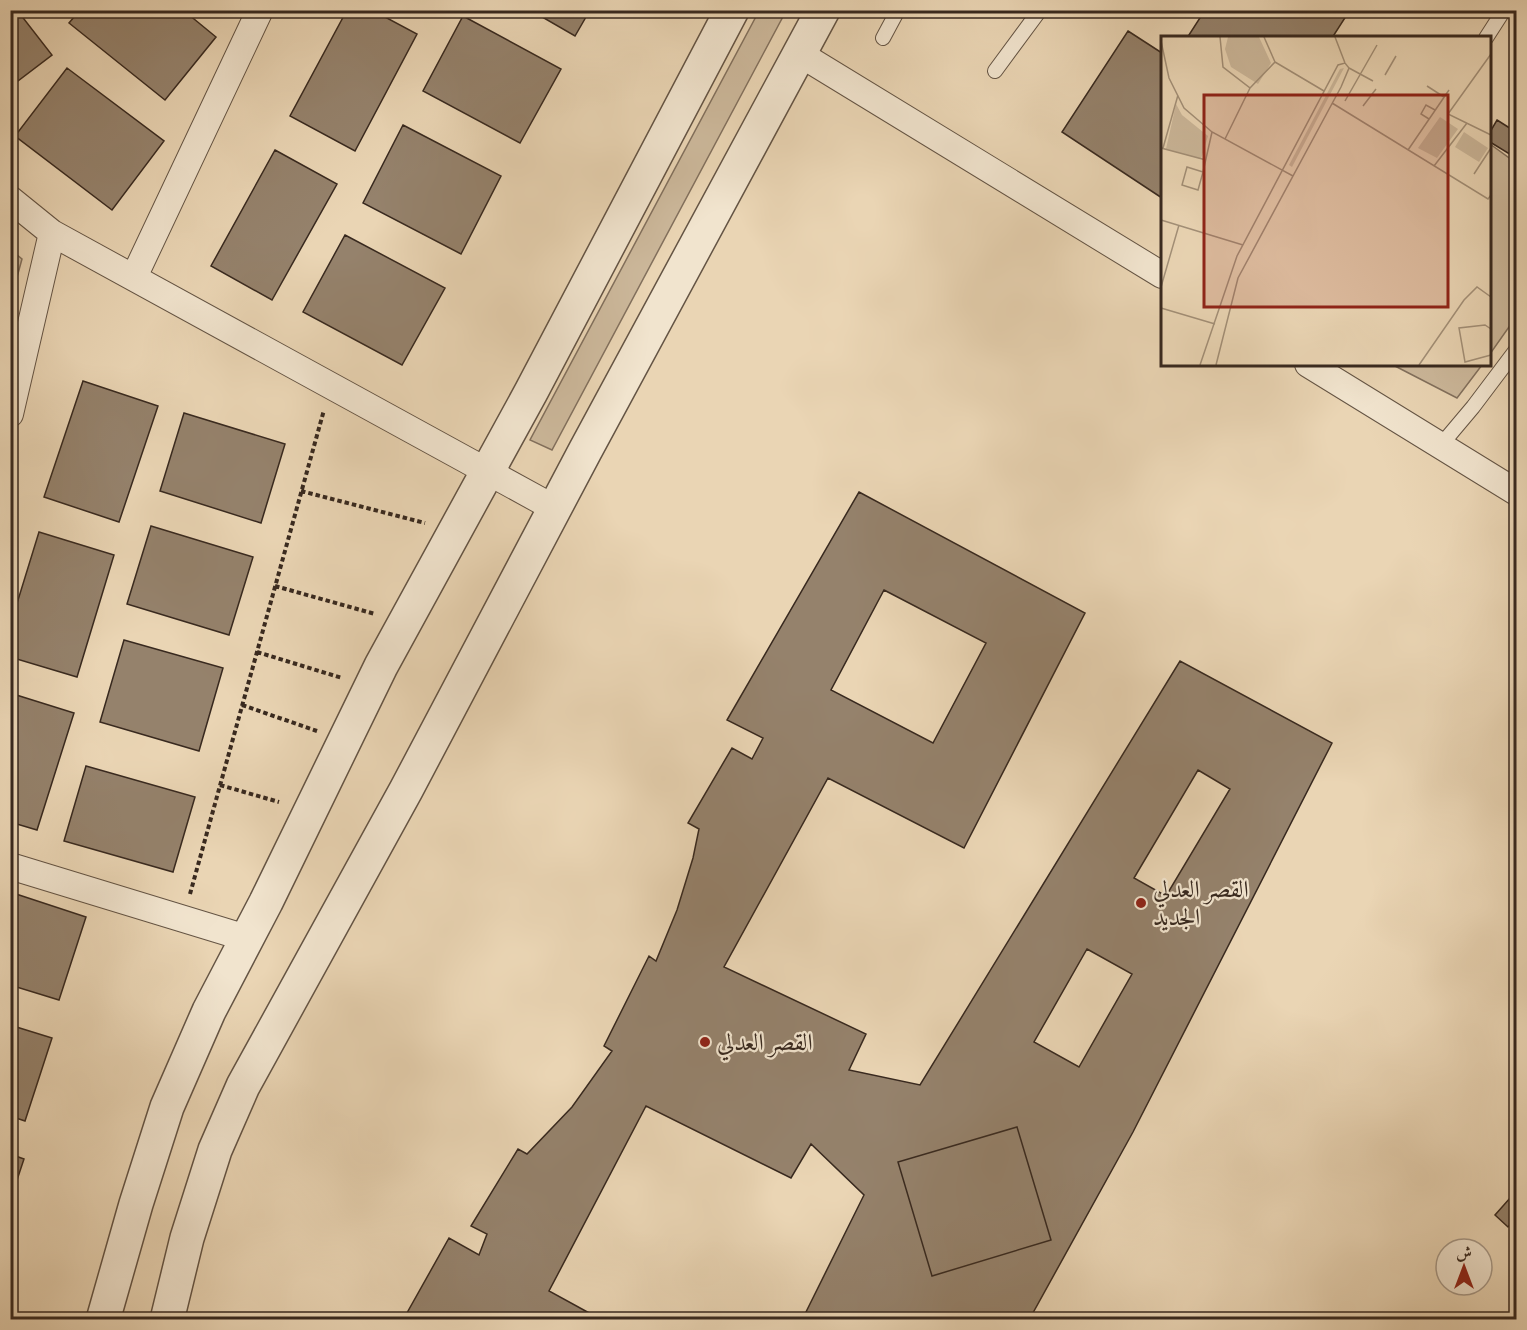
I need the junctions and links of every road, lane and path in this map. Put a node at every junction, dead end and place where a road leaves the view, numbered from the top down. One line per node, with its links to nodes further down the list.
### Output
1 (260, 10): 14 (street)
2 (732, 10): 20 (street)
3 (824, 10): 9 (street)
4 (898, 10): 8 (lane)
5 (1040, 10): 10 (lane)
6 (1498, 13): 7 (lane)
7 (1487, 36)
8 (883, 38)
9 (800, 54): 13 (street); 23 (street)
10 (996, 71)
11 (10, 199): 12 (street)
12 (52, 233): 14 (street); 18 (street)
13 (1161, 274)
14 (134, 277): 17 (street)
15 (1516, 350): 19 (lane)
16 (1311, 366): 19 (street)
17 (330, 386): 20 (street); 21 (path)
18 (11, 410)
19 (1441, 445): 22 (street)
20 (487, 472): 23 (street); 35 (street)
21 (301, 491): 24 (path); 25 (path)
22 (1516, 492)
23 (555, 508): 37 (street)
24 (425, 523)
25 (275, 586): 26 (path); 27 (path)
26 (377, 615)
27 (257, 652): 28 (path); 29 (path)
28 (344, 678)
29 (242, 705): 30 (path); 31 (path)
30 (317, 731)
31 (220, 785): 32 (path); 34 (path)
32 (279, 802)
33 (10, 866): 34 (street)
34 (183, 918): 35 (street)
35 (246, 938): 36 (street)
36 (103, 1320)
37 (167, 1320)

